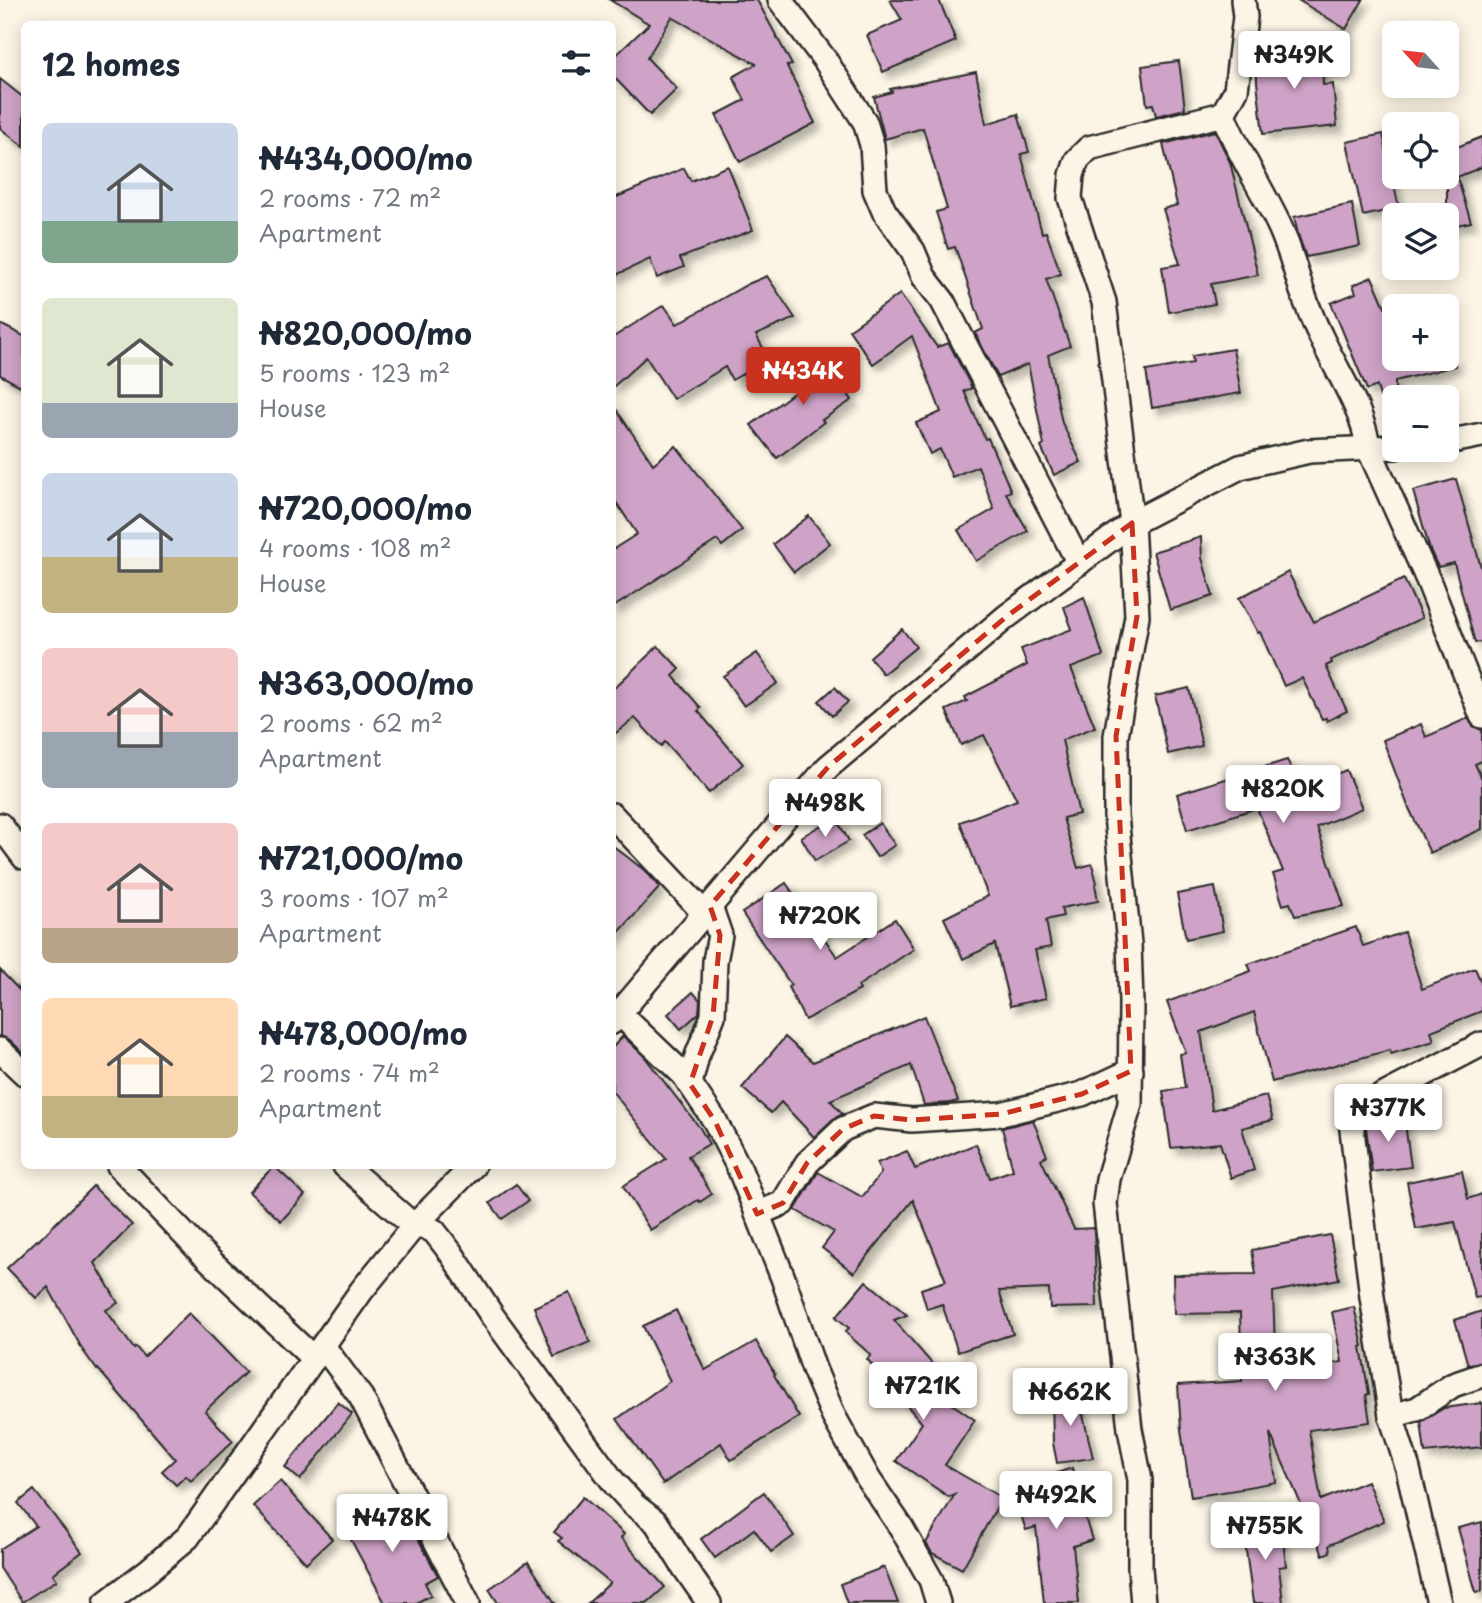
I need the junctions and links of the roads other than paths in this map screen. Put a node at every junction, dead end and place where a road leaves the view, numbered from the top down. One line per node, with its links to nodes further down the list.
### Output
1 (780, 0): 9 (street)
2 (1243, 0): 3 (street)
3 (1223, 114): 7 (street); 8 (street)
4 (1482, 435): 5 (street)
5 (1459, 440)
6 (1382, 448): 7 (street)
7 (1369, 449): 8 (street); 10 (street)
8 (1132, 523): 9 (street); 20 (street)
9 (1079, 563): 14 (street)
10 (1482, 716)
11 (616, 819): 14 (street)
12 (0, 825): 13 (street)
13 (21, 853)
14 (708, 910): 15 (street); 21 (street)
15 (616, 1016)
16 (616, 1018): 21 (street)
17 (1482, 1044): 29 (street)
18 (0, 1050): 19 (street)
19 (21, 1070)
20 (1131, 1071): 25 (street); 34 (street)
21 (690, 1084): 25 (street)
22 (123, 1169): 27 (street)
23 (348, 1169): 26 (street)
24 (470, 1169): 26 (street)
25 (757, 1213): 33 (street)
26 (414, 1226): 27 (street); 32 (street)
27 (318, 1353): 30 (street); 31 (street)
28 (1482, 1374): 29 (street)
29 (1391, 1416): 35 (street)
30 (461, 1600)
31 (106, 1603)
32 (709, 1603)
33 (938, 1603)
34 (1143, 1603)
35 (1438, 1603)

